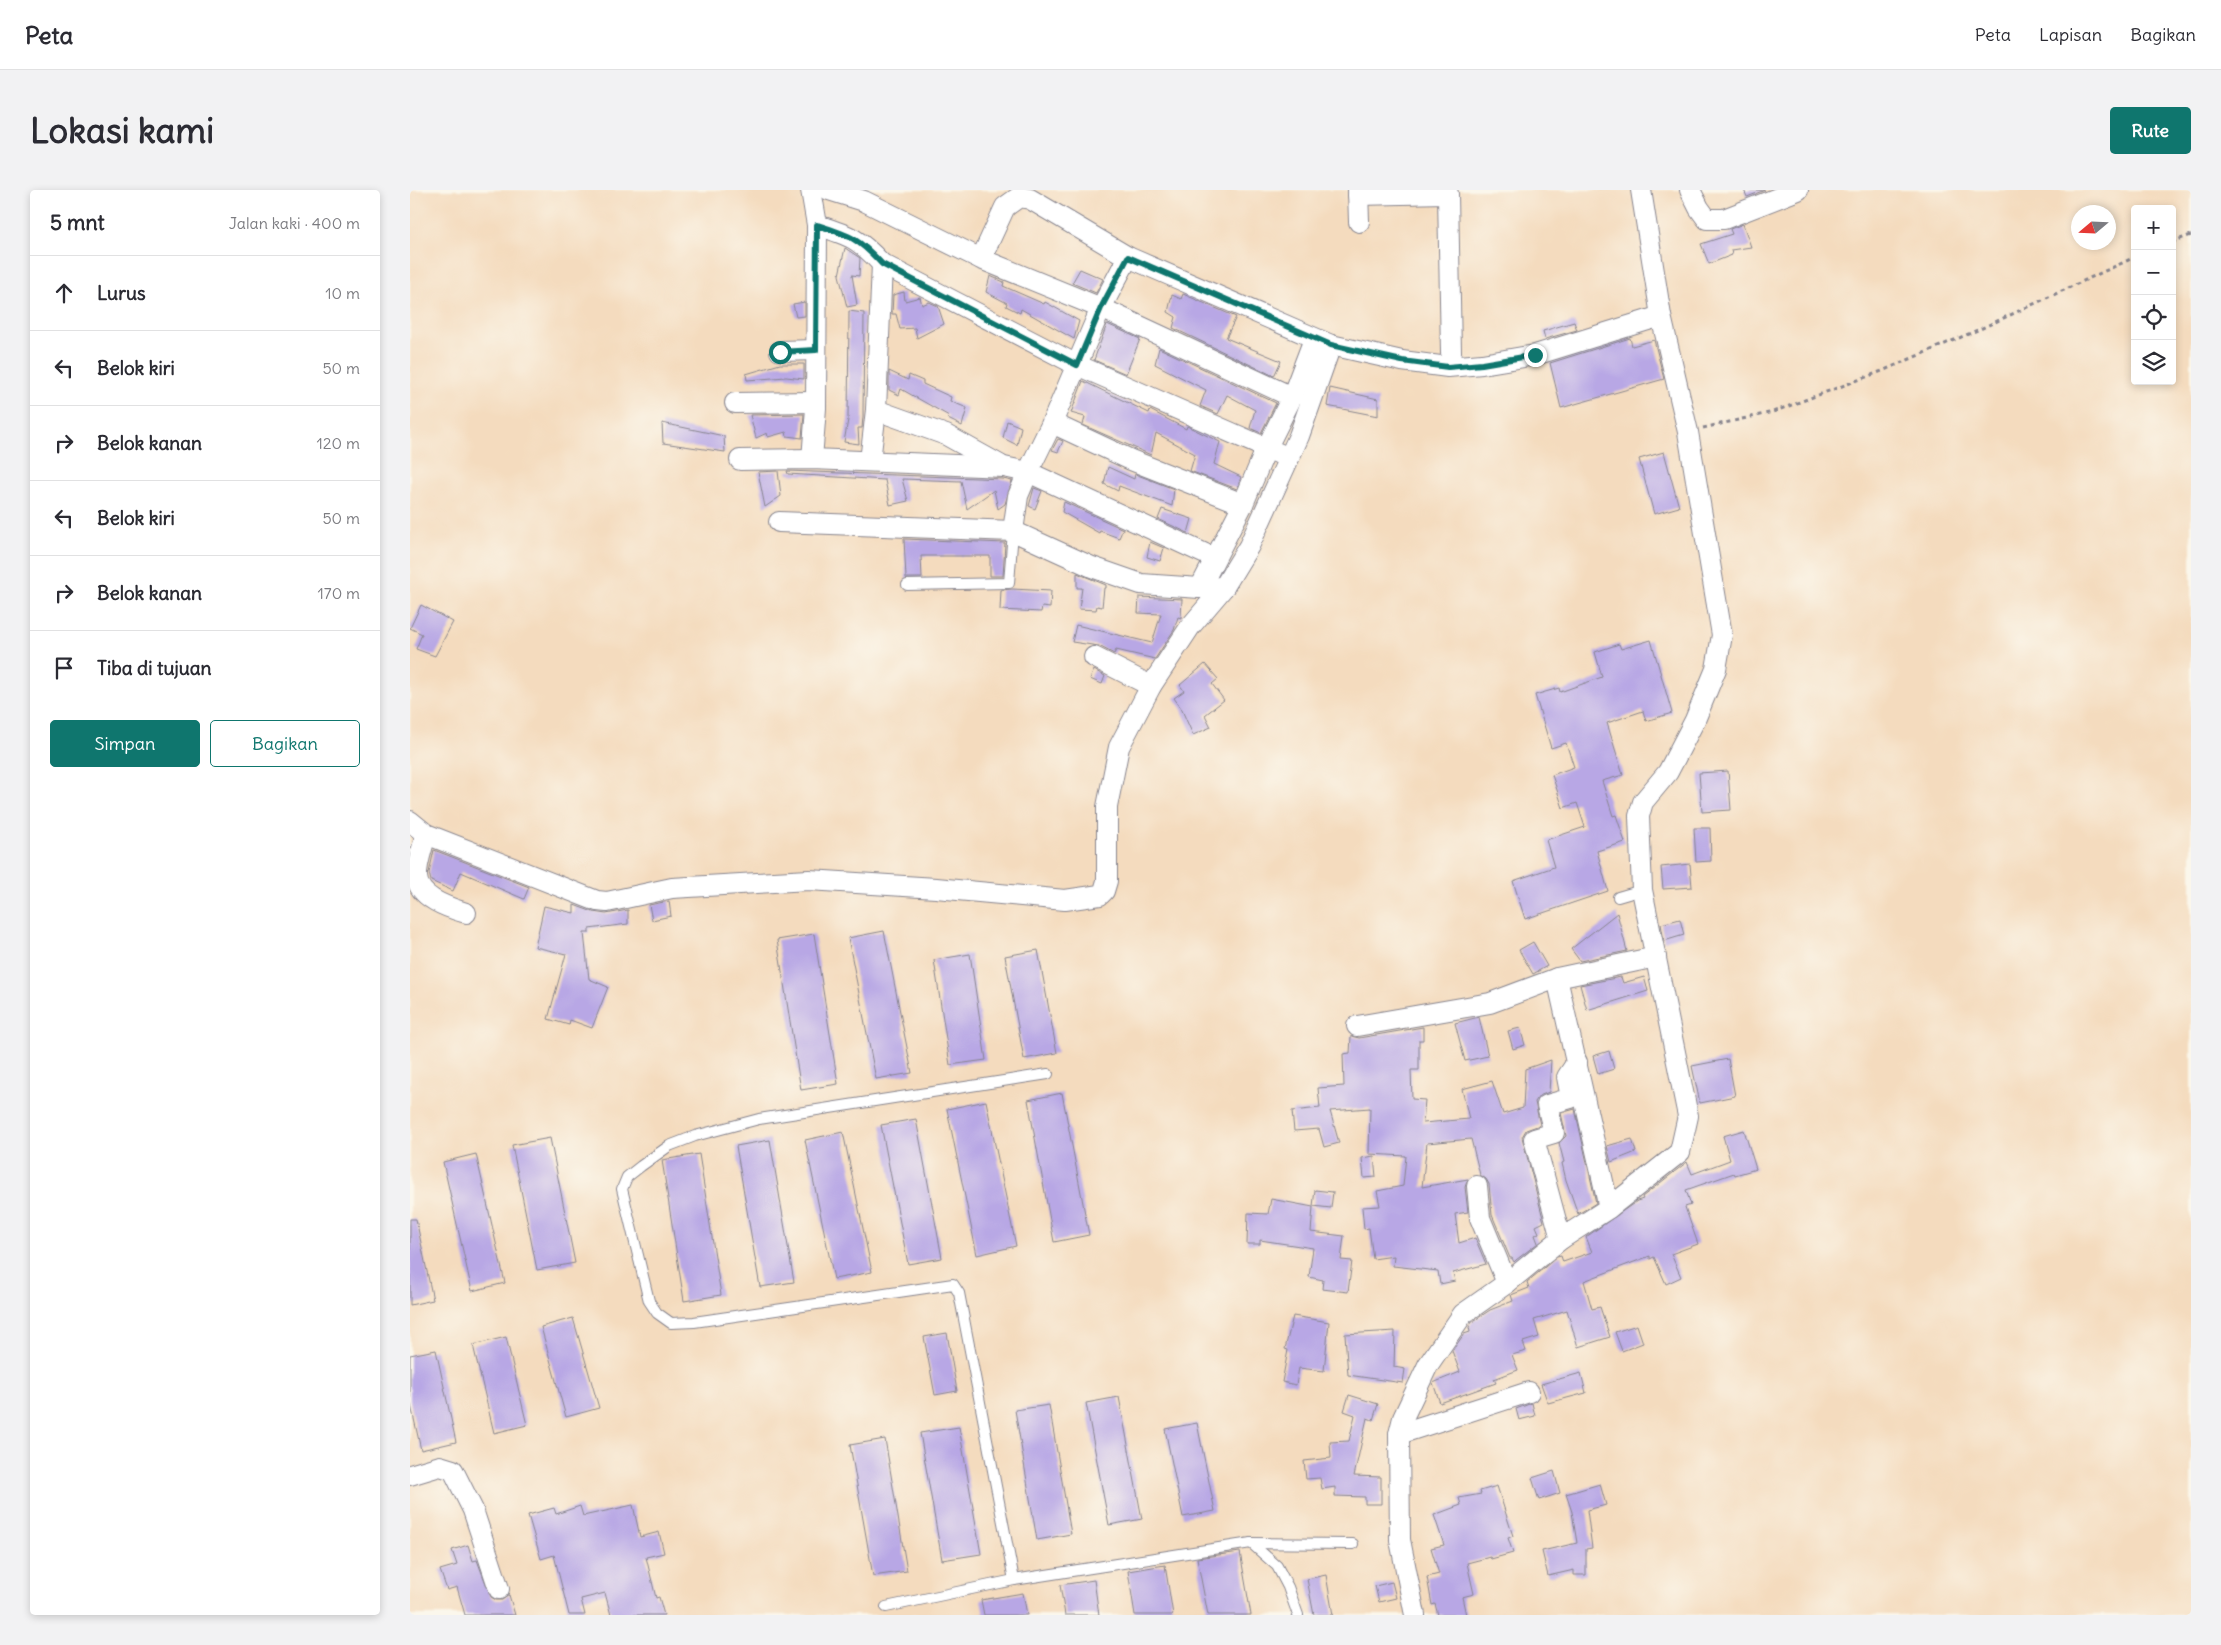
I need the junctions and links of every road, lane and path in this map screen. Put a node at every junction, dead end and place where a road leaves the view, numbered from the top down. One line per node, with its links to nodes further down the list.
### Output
1 (811, 190): 9 (street)
2 (829, 190): 13 (street)
3 (1641, 190): 17 (street)
4 (1798, 190): 5 (street)
5 (1694, 191)
6 (1358, 192): 7 (street); 8 (street)
7 (1414, 192): 21 (street)
8 (1359, 222)
9 (817, 225): 15 (street); 19 (street)
10 (2191, 235): 11 (path)
11 (2176, 241)
12 (1128, 257): 13 (street); 16 (street); 18 (street)
13 (981, 259): 16 (street)
14 (2131, 259): 28 (path)
15 (882, 264): 22 (street); 26 (street)
16 (1101, 308): 22 (street); 23 (street)
17 (1661, 316): 18 (street); 28 (street)
18 (1322, 342): 23 (street); 30 (street)
19 (816, 350): 20 (street); 24 (street)
20 (780, 352)
21 (1451, 353)
22 (1077, 365): 27 (street); 29 (street)
23 (1292, 397): 29 (street)
24 (816, 402): 25 (street); 31 (street)
25 (736, 403)
26 (876, 410): 33 (street); 34 (street)
27 (1052, 423): 35 (street); 36 (street)
28 (1688, 432): 47 (street)
29 (1267, 447): 30 (street); 36 (street)
30 (1289, 458): 41 (street)
31 (812, 459): 32 (street); 33 (street)
32 (740, 460)
33 (870, 461): 34 (street)
34 (1004, 467): 35 (street)
35 (1028, 472): 38 (street); 39 (street)
36 (1243, 504): 39 (street)
37 (778, 522): 38 (street)
38 (1013, 531): 40 (lane); 42 (street)
39 (1214, 558): 42 (street)
40 (907, 585)
41 (1224, 587): 42 (street); 44 (street)
42 (1200, 588)
43 (1094, 657): 44 (street)
44 (1150, 686): 46 (street)
45 (410, 821): 46 (street)
46 (426, 834): 49 (street)
47 (1642, 890): 48 (lane); 50 (street)
48 (1618, 897)
49 (466, 913)
50 (1656, 957): 51 (street); 56 (street)
51 (1557, 978): 52 (street); 53 (street)
52 (1357, 1026)
53 (1577, 1062): 56 (street); 57 (street)
54 (1048, 1074): 64 (lane)
55 (1477, 1186): 58 (street)
56 (1609, 1208): 57 (street)
57 (1561, 1239): 58 (street)
58 (1507, 1283): 60 (street)
59 (1529, 1392): 60 (street)
60 (1400, 1434): 68 (street)
61 (410, 1474): 65 (street)
62 (1251, 1543): 63 (lane); 64 (lane); 67 (lane)
63 (1353, 1544)
64 (1014, 1580): 66 (lane)
65 (499, 1589)
66 (886, 1607)
67 (1298, 1615)
68 (1415, 1615)

